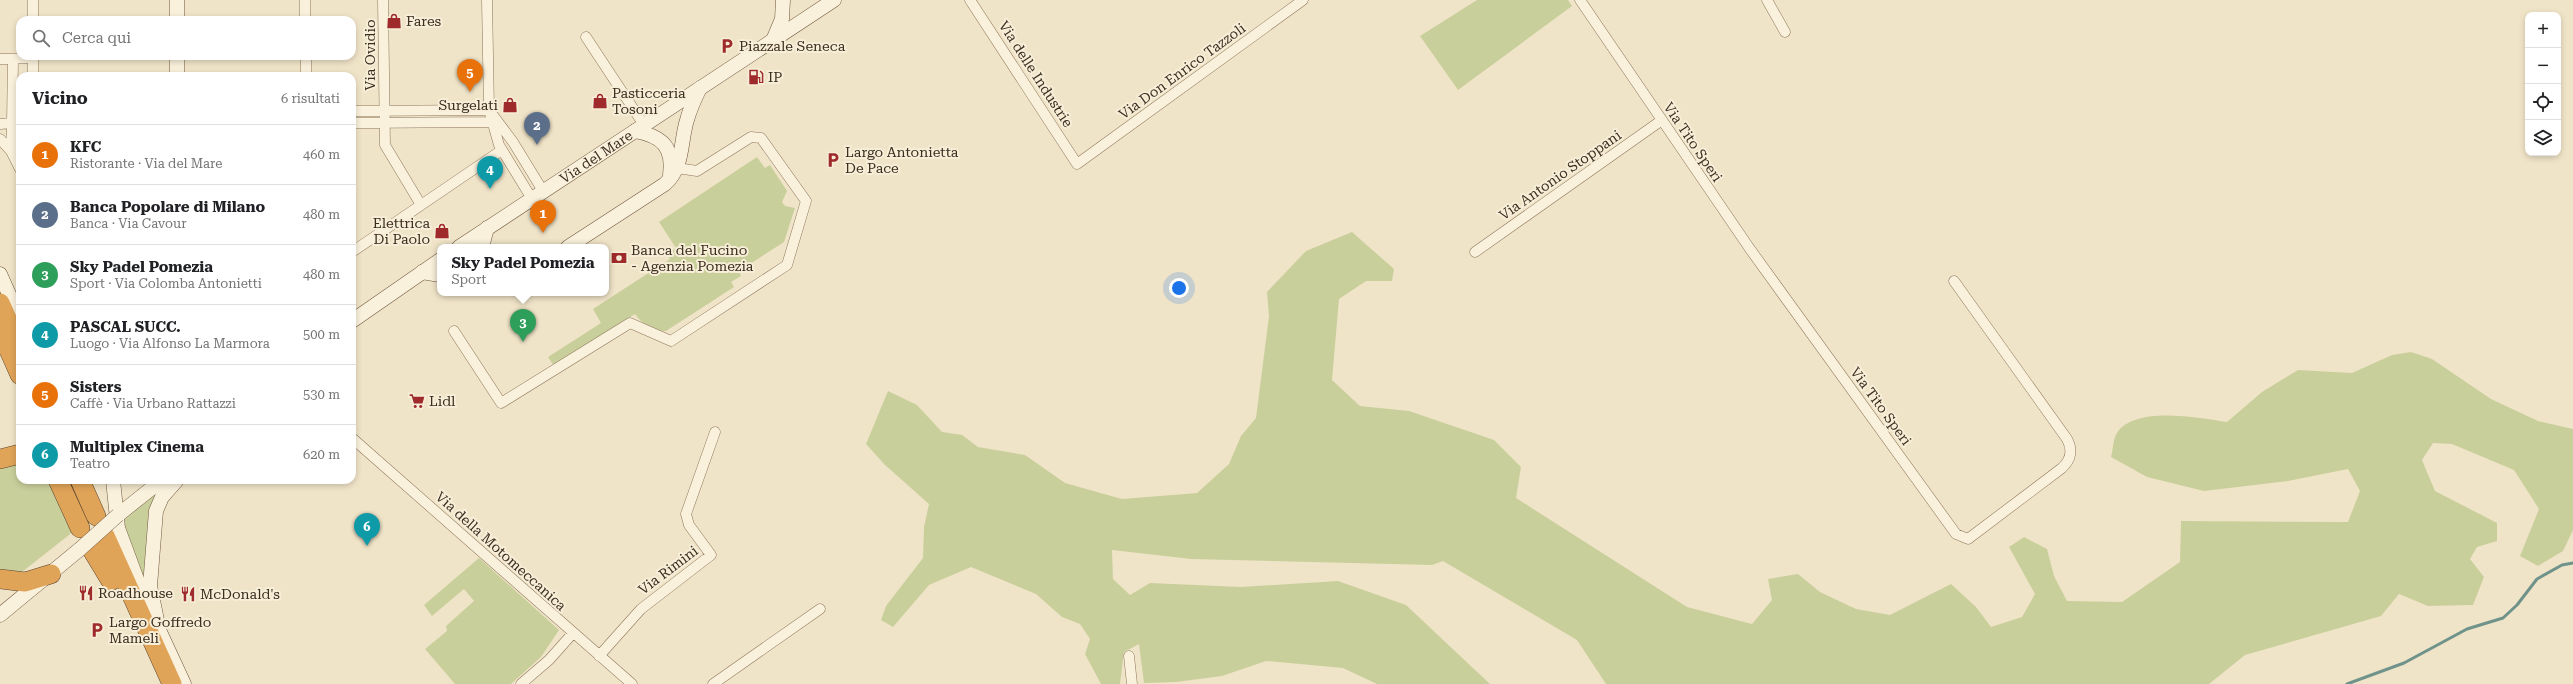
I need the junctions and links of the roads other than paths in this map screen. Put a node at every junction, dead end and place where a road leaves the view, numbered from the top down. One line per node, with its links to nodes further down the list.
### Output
1 (33, 0): 13 (street)
2 (177, 0): 14 (main road)
3 (305, 0): 15 (street)
4 (383, 0): 30 (street, Via Ovidio)
5 (488, 0): 31 (street)
6 (834, 0): 12 (main road, Via del Mare)
7 (970, 0): 46 (street, Via delle Industrie)
8 (1303, 0): 46 (street, Via Don Enrico Tazzoli)
9 (1580, 0): 34 (street, Via Tito Speri)
10 (1767, 0): 16 (street)
11 (783, 1): 12 (main road); 18 (main road)
12 (815, 12): 18 (main road, Via del Mare)
13 (33, 16)
14 (177, 16)
15 (305, 16)
16 (1784, 32)
17 (586, 37): 41 (street)
18 (774, 38): 28 (main road, Via del Mare)
19 (0, 59): 20 (street)
20 (13, 59): 21 (street); 36 (street)
21 (16, 59)
22 (33, 60): 25 (street)
23 (177, 60): 26 (main road)
24 (306, 60): 27 (street)
25 (33, 72)
26 (177, 72)
27 (306, 72)
28 (700, 88): 29 (main road, Via del Mare); 35 (main road)
29 (681, 100): 33 (main road, Via del Mare); 35 (main road)
30 (384, 110): 31 (street); 32 (street); 39 (street, Via Ovidio)
31 (489, 110): 37 (street); 48 (street)
32 (356, 111)
33 (662, 113): 35 (main road); 41 (main road, Via del Mare)
34 (1662, 120): 55 (street, Via Antonio Stoppani); 60 (street, Via Tito Speri)
35 (686, 121): 47 (main road)
36 (16, 122): 40 (street); 44 (street)
37 (492, 122): 39 (street); 43 (street)
38 (356, 123): 39 (street)
39 (384, 123): 49 (street, Via Ovidio)
40 (0, 124)
41 (639, 128): 47 (main road); 48 (main road, Via del Mare)
42 (0, 139): 44 (street)
43 (502, 150): 48 (street); 49 (street)
44 (11, 151): 45 (street)
45 (16, 161)
46 (1077, 164)
47 (674, 174): 53 (main road); 65 (street)
48 (538, 195): 50 (main road, Via del Mare)
49 (421, 205): 54 (street)
50 (487, 228): 51 (main road, Via del Mare); 52 (main road)
51 (464, 244)
52 (483, 244)
53 (572, 244)
54 (356, 249)
55 (1475, 252)
56 (437, 262): 57 (main road)
57 (422, 272): 59 (main road); 63 (main road)
58 (0, 274): 62 (main road)
59 (437, 274)
60 (1954, 281)
61 (0, 303): 66 (highway)
62 (16, 310)
63 (356, 318)
64 (0, 330): 67 (highway)
65 (454, 331)
66 (16, 339)
67 (16, 366)
68 (716, 432): 87 (street, Via Rimini)
69 (356, 442): 86 (street, Via della Motomeccanica)
70 (16, 455): 71 (highway)
71 (0, 459)
72 (61, 484): 79 (highway)
73 (68, 484): 79 (highway)
74 (81, 484): 79 (highway)
75 (110, 484): 78 (main road)
76 (157, 484): 78 (main road)
77 (174, 484): 85 (main road)
78 (118, 515): 80 (main road, bridge); 85 (main road)
79 (87, 522)
80 (93, 544): 81 (main road); 89 (highway); 90 (highway)
81 (50, 574): 82 (highway); 84 (main road)
82 (0, 579)
83 (820, 609): 94 (street)
84 (0, 615)
85 (159, 630): 91 (main road)
86 (573, 633): 87 (street, Via della Motomeccanica); 92 (street)
87 (599, 656): 93 (street, Via della Motomeccanica)
88 (1129, 656): 95 (street)
89 (158, 684)
90 (172, 684)
91 (184, 684)
92 (521, 684)
93 (632, 684)
94 (714, 684)
95 (1132, 684)

